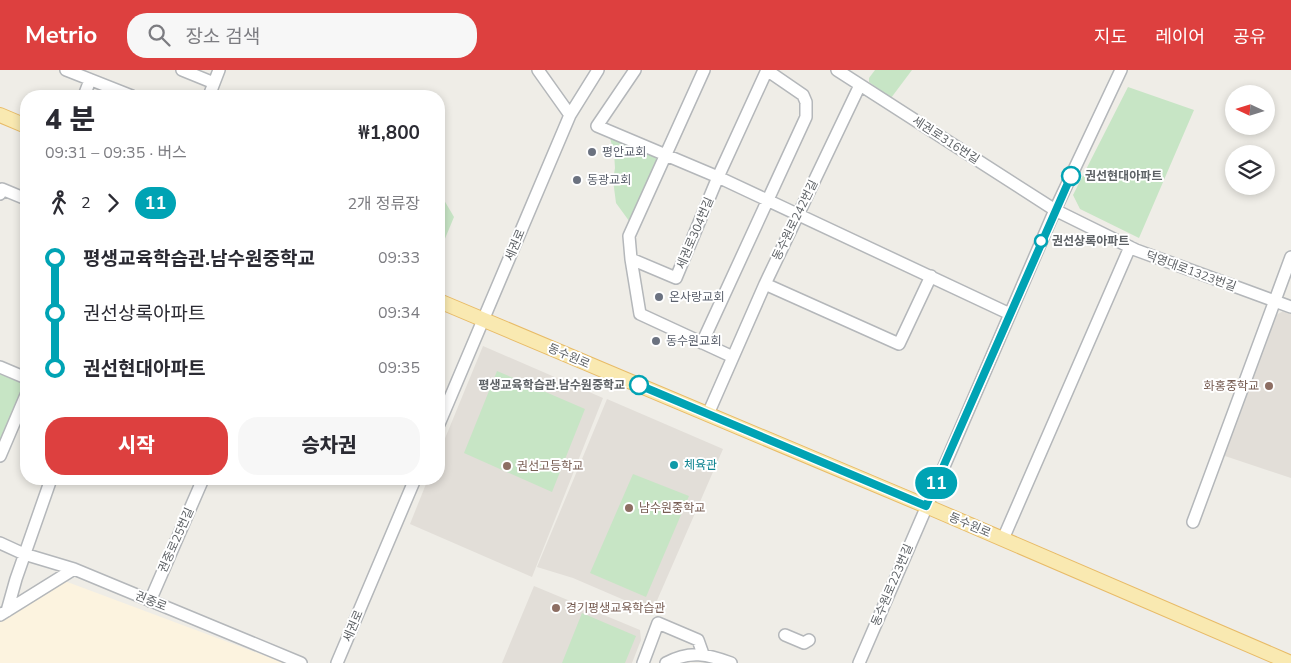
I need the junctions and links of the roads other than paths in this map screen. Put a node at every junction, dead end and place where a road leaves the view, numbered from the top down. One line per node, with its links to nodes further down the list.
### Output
1 (66, 70): 11 (street)
2 (182, 70): 12 (street)
3 (219, 70): 12 (street)
4 (538, 70): 17 (street)
5 (598, 70): 17 (street, 세권로)
6 (635, 70): 20 (street)
7 (704, 70): 20 (street)
8 (768, 70): 21 (street, 세권로304번길); 24 (street, 세권로304번길)
9 (838, 70): 13 (street, 세권로316번길)
10 (1121, 70): 25 (street, 동수원로223번길)
11 (90, 80): 14 (street); 15 (street)
12 (214, 83): 16 (street)
13 (860, 85): 25 (street, 세권로316번길); 26 (street, 동수원로242번길)
14 (86, 90)
15 (116, 90)
16 (211, 90)
17 (570, 114): 36 (street, 세권로)
18 (2, 116): 19 (main road)
19 (20, 124)
20 (666, 155): 21 (street); 29 (street)
21 (718, 177): 24 (street); 29 (street, 세권로304번길)
22 (0, 194): 23 (street)
23 (20, 196)
24 (767, 200): 26 (street); 37 (street, 세권로304번길)
25 (1055, 210): 27 (street, 덕영대로1323번길); 35 (street, 동수원로223번길)
26 (798, 214): 30 (street); 31 (street, 동수원로242번길)
27 (1130, 247): 32 (street, 덕영대로1323번길); 50 (street, 동수원로)
28 (1291, 257): 32 (street)
29 (631, 259): 37 (street)
30 (930, 276): 31 (street); 35 (street)
31 (765, 284): 38 (street, 동수원로242번길)
32 (1275, 302): 34 (street, 덕영대로1323번길); 49 (street)
33 (445, 304): 36 (main road, 동수원로)
34 (1291, 307)
35 (1010, 314): 48 (street, 동수원로223번길)
36 (483, 320): 42 (street, 세권로); 43 (main road, 동수원로)
37 (702, 343): 38 (street)
38 (733, 357): 43 (street, 동수원로242번길)
39 (0, 367): 40 (street)
40 (20, 375)
41 (20, 409): 44 (street)
42 (445, 410)
43 (708, 414): 48 (main road, 동수원로)
44 (0, 456)
45 (49, 485): 52 (street)
46 (200, 485): 54 (street, 권중로25번길)
47 (412, 485): 60 (street, 세권로)
48 (926, 506): 50 (main road, 동수원로); 64 (street, 동수원로223번길)
49 (1193, 522)
50 (1003, 539): 65 (main road, 동수원로)
51 (0, 544): 52 (street, 권중로)
52 (24, 554): 53 (street, 권중로); 55 (street)
53 (74, 570): 54 (street, 권중로); 55 (street)
54 (150, 601): 59 (street, 권중로)
55 (3, 613)
56 (785, 635): 57 (street)
57 (809, 640)
58 (703, 654): 61 (street); 62 (street); 63 (street)
59 (301, 663)
60 (337, 663)
61 (642, 663)
62 (666, 663)
63 (731, 663)
64 (859, 663)
65 (1291, 663)

